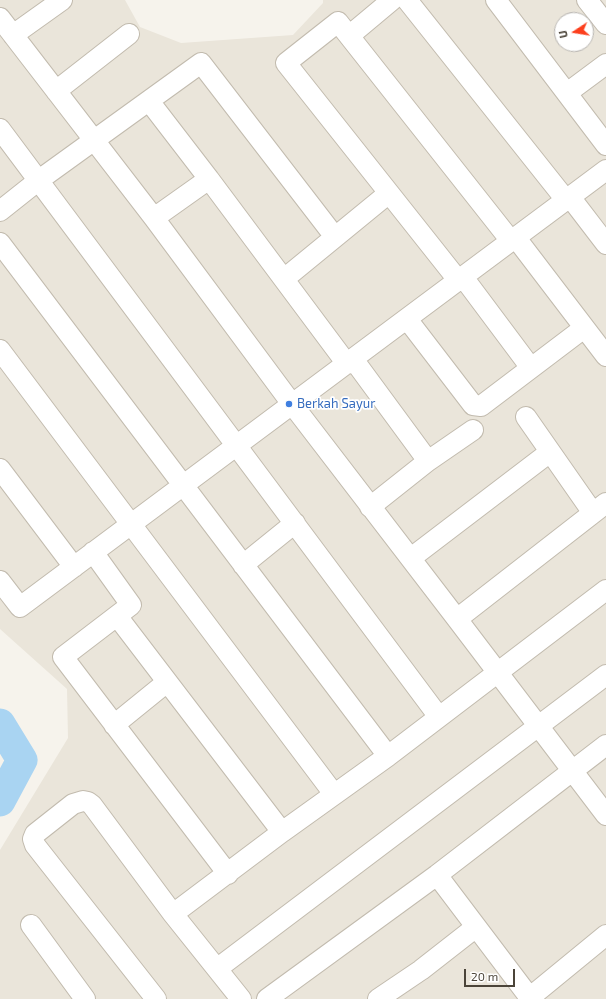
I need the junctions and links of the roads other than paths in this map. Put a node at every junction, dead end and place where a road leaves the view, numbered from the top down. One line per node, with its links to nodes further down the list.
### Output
1 (62, 0): 9 (street)
2 (392, 0): 10 (street)
3 (407, 0): 22 (street)
4 (496, 0): 13 (street)
5 (587, 0): 7 (street)
6 (0, 18): 9 (street)
7 (606, 24)
8 (129, 34): 12 (street)
9 (13, 35): 12 (street)
10 (349, 36): 21 (street); 26 (street)
11 (606, 64): 13 (street)
12 (56, 91): 16 (street)
13 (567, 93): 17 (street)
14 (149, 101): 16 (street); 19 (street); 25 (street)
15 (0, 129): 20 (street)
16 (94, 141): 20 (street); 24 (street)
17 (606, 145)
18 (606, 170): 22 (street)
19 (209, 179): 24 (street); 29 (street)
20 (40, 180): 23 (street); 40 (street)
21 (389, 193): 25 (street); 30 (street)
22 (568, 199): 26 (street); 28 (street)
23 (0, 211)
24 (154, 218): 37 (street)
25 (335, 237): 29 (street)
26 (514, 239): 30 (street); 32 (street)
27 (0, 243): 44 (street)
28 (606, 244)
29 (284, 278): 35 (street)
30 (460, 279): 31 (street); 36 (street)
31 (407, 318): 35 (street); 36 (street)
32 (584, 328): 34 (street); 36 (street)
33 (0, 350): 48 (street)
34 (606, 356)
35 (350, 361): 37 (street); 42 (street)
36 (531, 368)
37 (292, 404): 40 (street); 45 (street)
38 (526, 418): 41 (street)
39 (473, 430): 42 (street)
40 (237, 445): 44 (street); 47 (street)
41 (550, 452): 46 (street); 50 (street)
42 (428, 461): 45 (street)
43 (0, 469): 52 (street)
44 (183, 486): 48 (street); 51 (street)
45 (370, 507): 50 (street)
46 (600, 508): 56 (street)
47 (295, 523): 51 (street); 60 (street)
48 (131, 524): 49 (street); 66 (street)
49 (93, 552): 52 (street); 55 (street)
50 (411, 558): 56 (street)
51 (243, 565): 64 (street)
52 (74, 567): 53 (street)
53 (0, 581)
54 (606, 590): 57 (street)
55 (117, 616): 59 (street); 61 (street)
56 (458, 619): 57 (street)
57 (498, 673): 60 (street); 62 (street)
58 (606, 675): 62 (street)
59 (167, 682): 61 (street); 68 (street)
60 (439, 717): 64 (street)
61 (114, 724): 69 (street)
62 (538, 725): 65 (street); 75 (street)
63 (606, 745): 65 (street)
64 (388, 756): 66 (street)
65 (573, 770): 67 (street); 70 (street)
66 (334, 794): 68 (street)
67 (606, 815)
68 (282, 832): 69 (street)
69 (228, 874): 71 (street)
70 (437, 875): 73 (street); 80 (street)
71 (173, 914): 75 (street); 78 (street)
72 (30, 925): 77 (street)
73 (476, 927): 76 (street); 81 (street)
74 (606, 935): 76 (street)
75 (218, 968): 79 (street)
76 (529, 998)
77 (85, 999)
78 (156, 999)
79 (241, 999)
80 (267, 999)
81 (378, 999)

